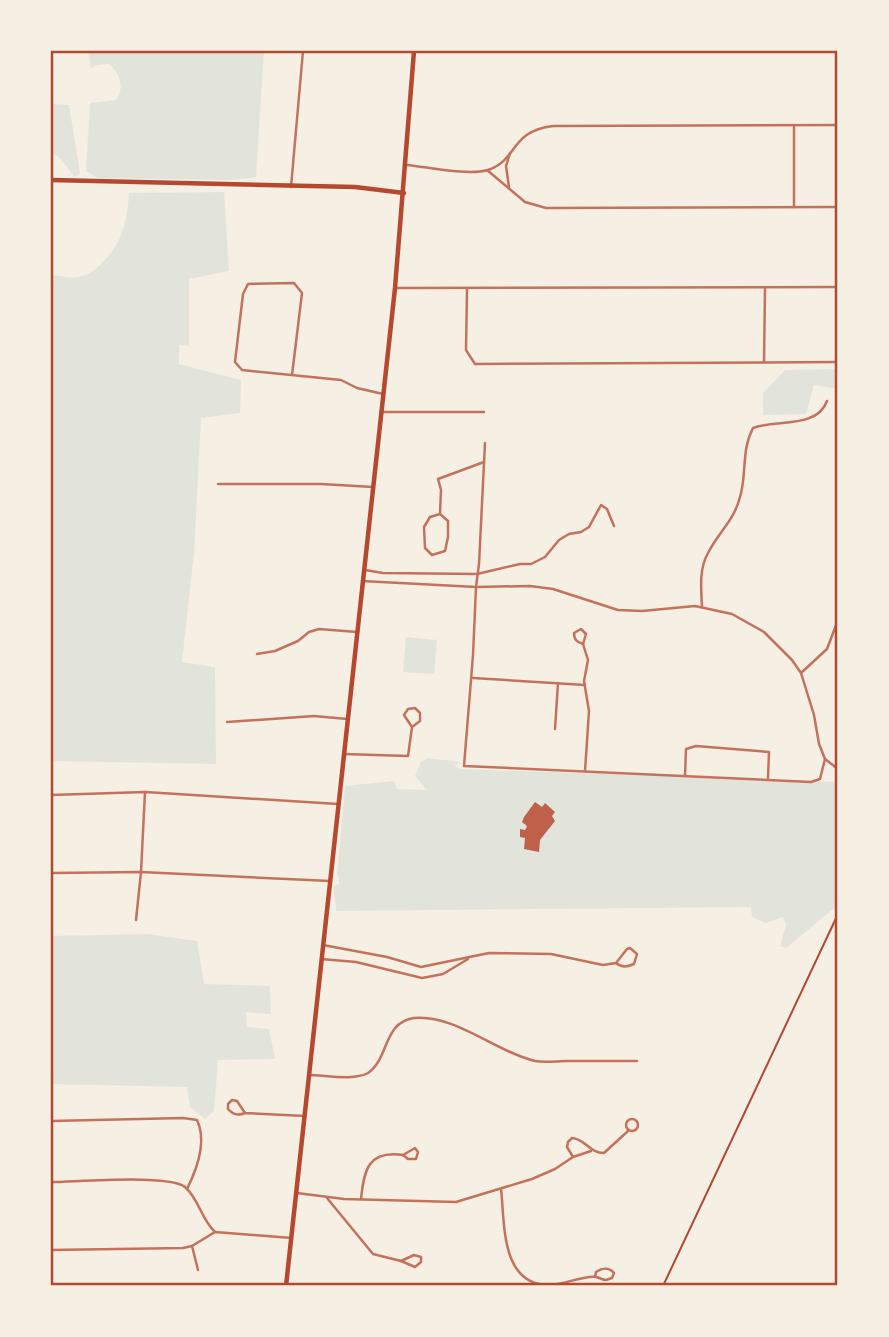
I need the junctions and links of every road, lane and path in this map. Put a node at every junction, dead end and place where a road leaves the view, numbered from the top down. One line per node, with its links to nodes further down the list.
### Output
1 (303, 51): 9 (street)
2 (415, 51): 6 (main road)
3 (794, 125): 4 (street); 5 (street); 12 (street)
4 (838, 125)
5 (512, 150): 7 (street); 10 (street)
6 (406, 165): 7 (street); 11 (main road)
7 (486, 170): 10 (street)
8 (51, 180): 9 (main road)
9 (291, 187): 11 (main road)
10 (510, 191): 12 (street)
11 (404, 193): 16 (main road)
12 (794, 207): 13 (street)
13 (838, 207)
14 (765, 287): 15 (street); 17 (street); 18 (street)
15 (838, 287)
16 (395, 288): 17 (street); 21 (main road)
17 (467, 288): 18 (street)
18 (764, 362): 19 (street)
19 (838, 362)
20 (292, 375): 20 (street); 21 (street)
21 (383, 394): 23 (main road)
22 (827, 401): 35 (street)
23 (381, 412): 24 (street); 28 (main road)
24 (484, 412)
25 (485, 443): 26 (street)
26 (484, 462): 29 (street); 32 (street)
27 (218, 484): 28 (street)
28 (373, 487): 31 (main road)
29 (440, 514): 29 (street)
30 (614, 526): 32 (street)
31 (363, 570): 32 (street); 33 (main road)
32 (477, 574): 34 (street)
33 (362, 581): 34 (street); 37 (main road)
34 (476, 587): 35 (street); 41 (street)
35 (702, 606): 40 (street)
36 (838, 620): 40 (street)
37 (357, 632): 39 (street); 44 (main road)
38 (583, 644): 38 (street); 43 (street)
39 (257, 654)
40 (801, 673): 49 (street)
41 (471, 677): 42 (street); 51 (street)
42 (558, 682): 43 (street); 47 (street)
43 (585, 685): 51 (street)
44 (347, 719): 45 (street); 48 (main road)
45 (227, 722)
46 (412, 727): 46 (street); 48 (street)
47 (555, 729)
48 (344, 754): 56 (main road)
49 (825, 759): 50 (street); 53 (street)
50 (838, 769)
51 (585, 771): 52 (street)
52 (685, 776): 53 (street); 53 (street)
53 (768, 779)
54 (145, 792): 55 (street); 56 (street); 57 (street)
55 (51, 794)
56 (338, 804): 59 (main road)
57 (141, 872): 58 (street); 59 (street); 61 (street)
58 (51, 873)
59 (330, 881): 62 (main road)
60 (838, 914): 93 (path)
61 (136, 920)
62 (323, 946): 63 (street); 65 (main road)
63 (352, 951): 66 (street); 68 (street)
64 (474, 957): 67 (street); 68 (street); 69 (street)
65 (321, 959): 66 (street); 71 (main road)
66 (350, 961): 69 (street)
67 (616, 963): 67 (street)
68 (416, 966): 69 (street)
69 (415, 977)
70 (637, 1061): 71 (street)
71 (309, 1075): 73 (main road)
72 (245, 1113): 72 (street); 73 (street)
73 (304, 1116): 82 (main road)
74 (51, 1121): 80 (street)
75 (628, 1131): 76 (street)
76 (591, 1151): 78 (street); 78 (street)
77 (402, 1155): 77 (street); 84 (street)
78 (573, 1157): 81 (street)
79 (51, 1182): 80 (street)
80 (187, 1189): 85 (street)
81 (500, 1189): 84 (street); 91 (street)
82 (296, 1193): 83 (street); 86 (main road)
83 (324, 1197): 84 (street); 89 (street)
84 (360, 1199)
85 (215, 1232): 86 (street); 87 (street)
86 (292, 1238): 92 (main road)
87 (192, 1246): 88 (street); 90 (street)
88 (51, 1250)
89 (401, 1261): 89 (street)
90 (198, 1270)
91 (595, 1277): 91 (street)
92 (286, 1286)
93 (663, 1286)

